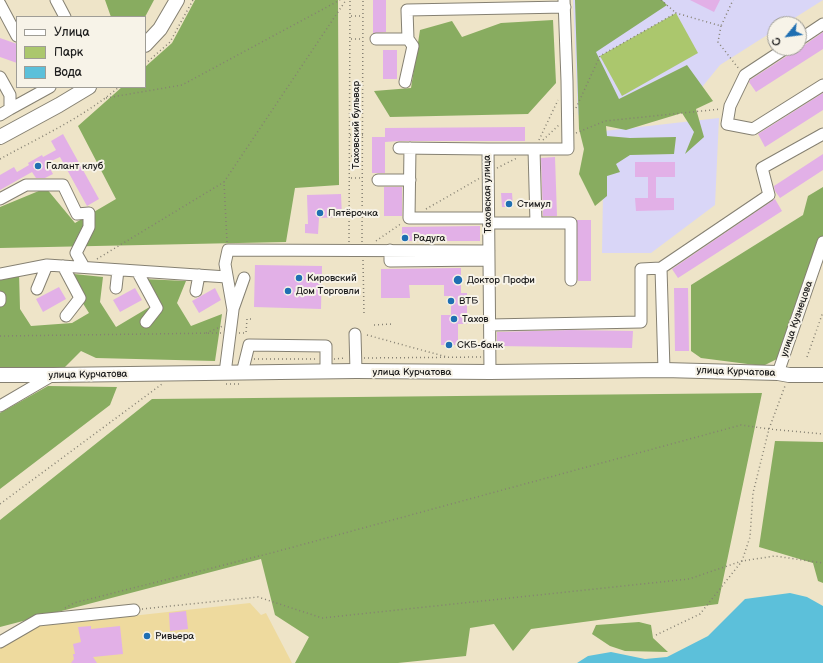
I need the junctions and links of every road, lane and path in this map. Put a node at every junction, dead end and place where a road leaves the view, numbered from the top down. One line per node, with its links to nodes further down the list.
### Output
1 (56, 0): 13 (street)
2 (177, 0): 24 (main road)
3 (193, 0): 26 (path)
4 (340, 0): 35 (path)
5 (346, 0): 55 (path)
6 (350, 0): 14 (path, Таховский бульвар)
7 (363, 0): 15 (path, Таховский бульвар)
8 (661, 0): 12 (path)
9 (734, 0): 17 (path)
10 (564, 3): 23 (street); 29 (street, Таховская улица)
11 (0, 4): 18 (street)
12 (676, 13): 17 (path); 39 (path)
13 (64, 16)
14 (350, 16): 15 (path); 20 (path, Таховский бульвар)
15 (363, 16): 21 (path, Таховский бульвар)
16 (823, 24): 19 (street)
17 (721, 26): 27 (path)
18 (16, 34)
19 (807, 35)
20 (350, 38): 21 (path); 41 (path, Таховский бульвар)
21 (363, 39): 42 (path, Таховский бульвар)
22 (376, 39): 23 (street)
23 (408, 39): 30 (street)
24 (146, 45)
25 (774, 56): 31 (street)
26 (146, 63)
27 (743, 73)
28 (0, 77): 36 (street)
29 (567, 81): 39 (street, Таховская улица); 46 (path)
30 (405, 82)
31 (823, 85)
32 (48, 88): 36 (street)
33 (87, 88): 44 (main road)
34 (118, 88): 35 (path)
35 (106, 98): 49 (path)
36 (10, 109): 38 (street)
37 (724, 109): 43 (path)
38 (0, 115)
39 (568, 116): 43 (street, Таховская улица); 46 (path)
40 (823, 134): 69 (street)
41 (350, 135): 42 (path); 47 (path, Таховский бульвар)
42 (363, 135): 48 (path, Таховский бульвар)
43 (568, 136): 46 (street, Таховская улица)
44 (0, 138)
45 (488, 149): 46 (street, Таховская улица); 50 (street, Таховская улица); 54 (street)
46 (534, 149): 50 (path); 59 (street)
47 (350, 156): 48 (path); 51 (path, Таховский бульвар)
48 (363, 156): 52 (path, Таховский бульвар)
49 (0, 160)
50 (488, 173): 57 (path); 58 (street, Таховская улица)
51 (350, 178): 52 (path); 62 (path, Таховский бульвар)
52 (363, 178): 63 (path, Таховский бульвар)
53 (378, 180): 54 (street)
54 (410, 180): 57 (street)
55 (224, 182): 61 (path); 65 (path)
56 (0, 198): 68 (street)
57 (409, 218): 58 (street); 63 (path)
58 (489, 220): 59 (street); 64 (street, Таховская улица)
59 (536, 223): 76 (street)
60 (823, 242): 105 (street, улица Кузнецова)
61 (228, 250): 62 (street); 74 (street)
62 (350, 250): 63 (street)
63 (362, 250): 64 (street); 84 (path, Таховский бульвар)
64 (489, 256): 91 (street, Таховская улица)
65 (97, 259)
66 (47, 265): 67 (street); 72 (street); 78 (street)
67 (63, 266): 68 (street); 85 (street)
68 (84, 267): 70 (street)
69 (661, 268): 91 (street); 99 (street)
70 (118, 270): 71 (street); 77 (street)
71 (137, 271): 73 (street); 87 (street)
72 (0, 274)
73 (199, 275): 74 (street); 79 (street)
74 (226, 277): 82 (street)
75 (244, 278): 82 (street)
76 (571, 280)
77 (116, 288)
78 (37, 289)
79 (196, 291)
80 (0, 297): 81 (street)
81 (0, 301)
82 (233, 310): 88 (street)
83 (823, 312): 97 (path)
84 (364, 314)
85 (66, 316)
86 (250, 319): 92 (path)
87 (146, 322)
88 (231, 322): 92 (street); 93 (path)
89 (393, 324): 90 (path)
90 (374, 325)
91 (490, 325): 102 (street, Таховская улица)
92 (229, 333): 93 (path); 103 (street)
93 (204, 334): 96 (path)
94 (355, 334): 100 (street)
95 (367, 335): 98 (path)
96 (0, 336)
97 (807, 357)
98 (449, 358)
99 (664, 370): 102 (main road, улица Курчатова); 105 (main road, улица Курчатова)
100 (356, 371): 101 (main road, улица Курчатова); 102 (main road, улица Курчатова)
101 (326, 372): 104 (main road, улица Курчатова); 104 (street)
102 (490, 372)
103 (224, 373): 104 (main road, улица Курчатова); 108 (main road, улица Курчатова)
104 (242, 373)
105 (783, 374): 107 (main road, улица Курчатова); 111 (path)
106 (0, 375): 108 (main road, улица Курчатова)
107 (823, 375)
108 (53, 376): 110 (street)
109 (162, 384): 113 (path)
110 (0, 406)
111 (768, 429): 112 (path); 114 (path); 116 (path)
112 (823, 434)
113 (0, 504)
114 (742, 562): 115 (path); 117 (path); 118 (path)
115 (823, 563)
116 (60, 610)
117 (134, 610): 119 (street)
118 (656, 635)
119 (0, 642)

